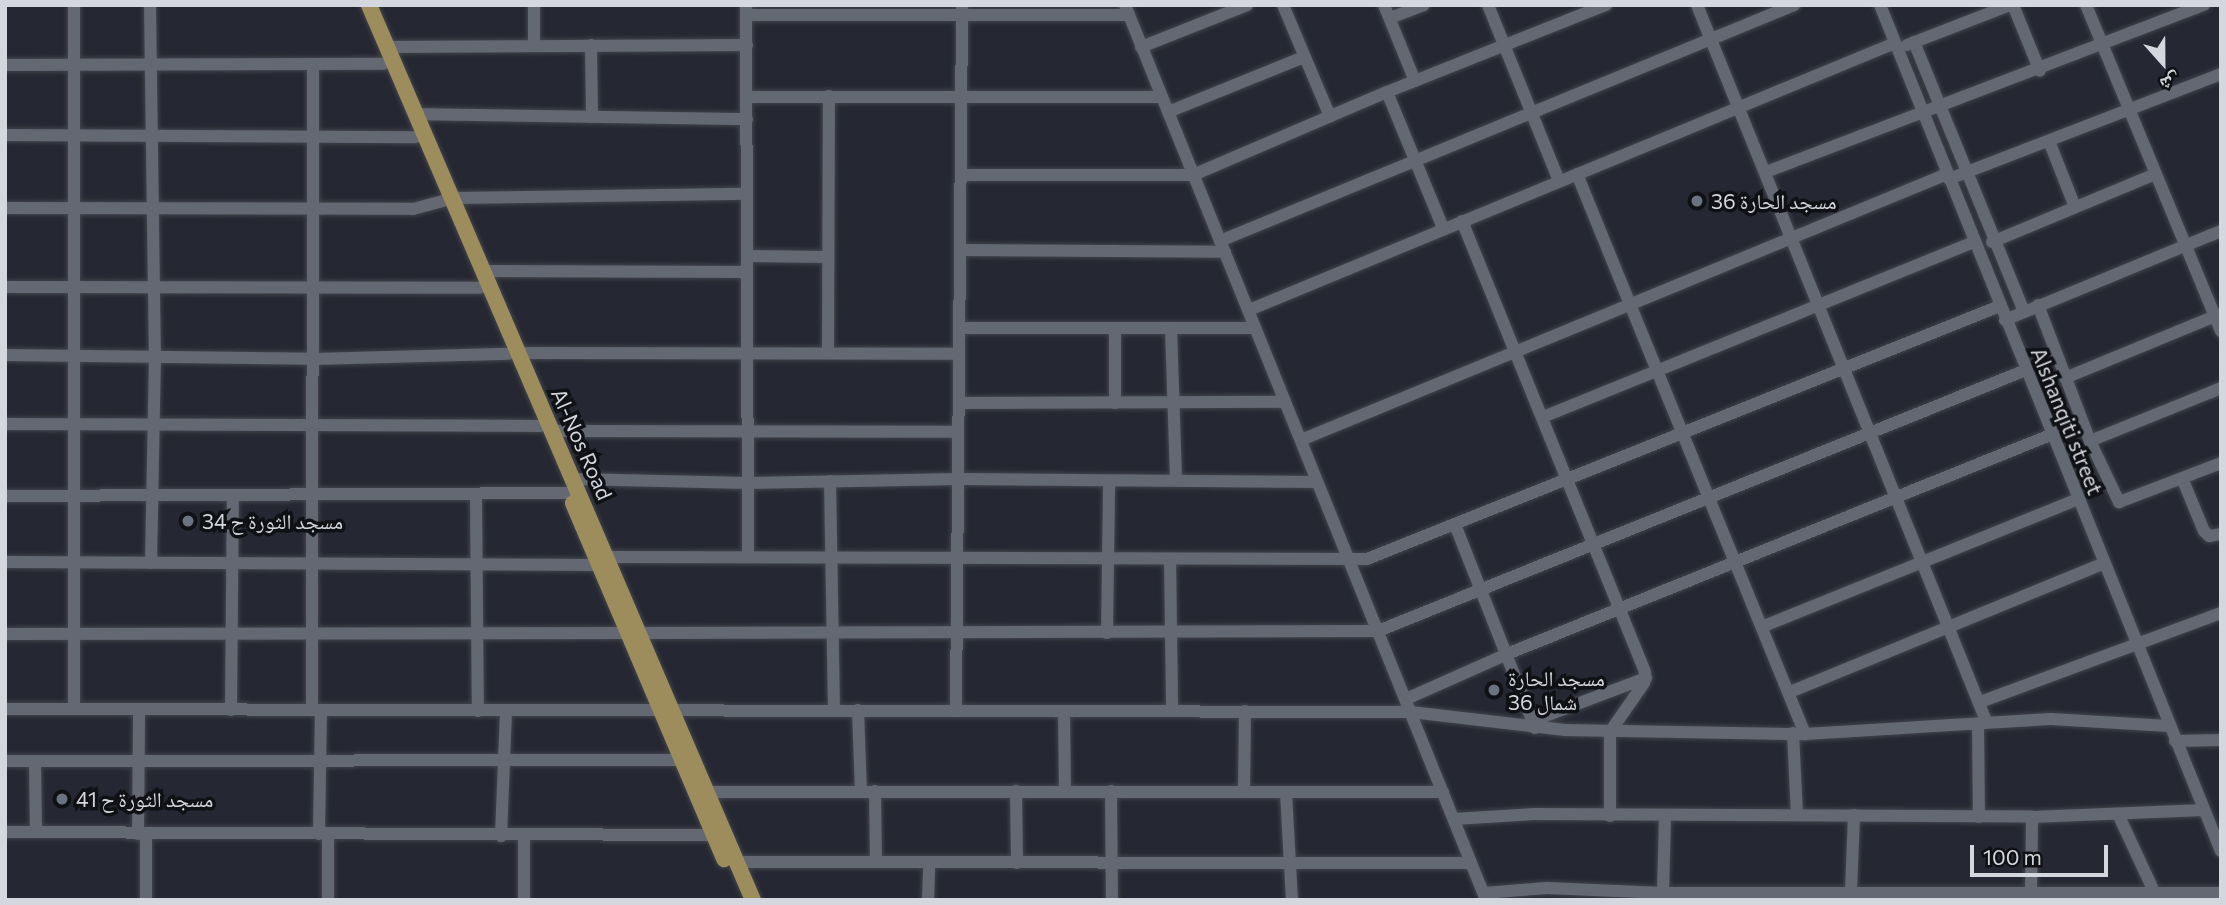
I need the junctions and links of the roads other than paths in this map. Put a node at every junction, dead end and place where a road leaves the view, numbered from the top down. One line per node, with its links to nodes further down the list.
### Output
1 (74, 5): 36 (street)
2 (150, 5): 33 (street)
3 (359, 5): 34 (main road, Al-Nos Road)
4 (369, 5): 30 (main road, Al-Nos Road)
5 (534, 5): 24 (street)
6 (1247, 5): 31 (street)
7 (1283, 5): 32 (street)
8 (1384, 5): 21 (street)
9 (1424, 5): 21 (street)
10 (1488, 5): 27 (street)
11 (1606, 5): 27 (street)
12 (1697, 5): 22 (street)
13 (1794, 5): 22 (street)
14 (1880, 5): 28 (street, Alshanqiti street)
15 (2012, 5): 23 (street); 38 (street)
16 (2086, 5): 29 (street)
17 (2204, 5): 29 (street)
18 (746, 10): 19 (street); 26 (street)
19 (962, 10): 20 (street); 43 (street)
20 (1127, 10): 31 (street)
21 (1390, 18): 40 (street)
22 (1711, 39): 47 (street); 50 (street)
23 (1914, 42): 28 (street); 46 (street)
24 (534, 45): 25 (street); 30 (street)
25 (591, 45): 26 (street); 54 (street)
26 (747, 45): 44 (street)
27 (1504, 46): 40 (street); 50 (street)
28 (1896, 46): 47 (street); 48 (street, Alshanqiti street)
29 (2103, 46): 38 (street); 49 (street)
30 (387, 47): 52 (main road, Al-Nos Road)
31 (1142, 47): 45 (street)
32 (1304, 57): 51 (street); 53 (street)
33 (151, 64): 36 (street); 37 (street); 58 (street)
34 (384, 64): 37 (street); 60 (main road, Al-Nos Road)
35 (5, 65): 36 (street)
36 (74, 65): 56 (street)
37 (313, 66): 59 (street)
38 (2040, 71): 46 (street)
39 (2221, 74): 49 (street)
40 (1415, 81): 41 (street)
41 (1387, 92): 53 (street); 62 (street)
42 (830, 96): 43 (street); 44 (street); 88 (street)
43 (962, 96): 45 (street); 67 (street)
44 (747, 97): 55 (street)
45 (1162, 97): 51 (street)
46 (1938, 104): 48 (street); 64 (street)
47 (1739, 107): 63 (street); 65 (street)
48 (1921, 110): 63 (street); 69 (street, Alshanqiti street)
49 (2129, 110): 61 (street); 66 (street)
50 (1531, 111): 62 (street); 70 (street)
51 (1168, 112): 68 (street)
52 (415, 114): 54 (street); 72 (main road, Al-Nos Road)
53 (1330, 116): 68 (street)
54 (592, 117): 55 (street)
55 (747, 119): 71 (street)
56 (73, 134): 57 (street); 58 (street); 74 (street)
57 (5, 135)
58 (150, 135): 59 (street); 73 (street)
59 (312, 135): 60 (street); 77 (street)
60 (415, 136): 72 (main road, Al-Nos Road)
61 (2049, 141): 64 (street); 75 (street)
62 (1415, 160): 79 (street); 84 (street)
63 (1766, 172): 81 (street)
64 (1965, 173): 69 (street); 83 (street)
65 (1577, 174): 70 (street); 96 (street)
66 (2155, 174): 75 (street); 85 (street)
67 (961, 175): 68 (street); 86 (street)
68 (1194, 175): 84 (street)
69 (1948, 177): 81 (street); 82 (street, Alshanqiti street)
70 (1559, 181): 78 (street)
71 (747, 194): 72 (street); 87 (street)
72 (447, 199): 77 (street); 89 (main road, Al-Nos Road); 94 (main road, Al-Nos Road)
73 (151, 206): 74 (street); 77 (street); 91 (street)
74 (74, 207): 76 (street); 93 (street)
75 (2075, 207): 83 (street)
76 (5, 208)
77 (312, 208): 95 (street)
78 (1462, 221): 79 (street); 109 (street)
79 (1443, 228): 100 (street)
80 (2221, 231): 85 (street)
81 (1792, 237): 96 (street); 97 (street)
82 (1974, 242): 97 (street); 99 (street, Alshanqiti street)
83 (1992, 242): 101 (street)
84 (1222, 246): 86 (street); 100 (street)
85 (2186, 246): 98 (street); 102 (street)
86 (960, 250): 104 (street)
87 (747, 256): 88 (street); 90 (street)
88 (827, 257): 111 (street)
89 (484, 271): 90 (street); 112 (main road, Al-Nos Road)
90 (747, 272): 110 (street)
91 (153, 286): 93 (street); 95 (street); 116 (street)
92 (5, 287): 93 (street)
93 (75, 288): 115 (street)
94 (480, 288): 95 (street); 112 (main road, Al-Nos Road)
95 (312, 289): 117 (street)
96 (1630, 303): 109 (street); 120 (street)
97 (1821, 304): 118 (street); 120 (street)
98 (2038, 305): 101 (street); 121 (street)
99 (2000, 306): 103 (street, Alshanqiti street); 118 (street)
100 (1249, 310): 106 (street)
101 (2024, 311): 103 (street)
102 (2218, 315): 108 (street); 121 (street)
103 (2005, 320): 119 (street, Alshanqiti street)
104 (959, 328): 107 (street); 113 (street)
105 (1171, 328): 106 (street); 107 (street); 126 (street)
106 (1255, 328): 123 (street)
107 (1115, 329): 125 (street)
108 (2221, 331)
109 (1516, 351): 127 (street); 138 (street)
110 (748, 352): 111 (street); 112 (street); 133 (street)
111 (828, 352): 113 (street)
112 (514, 354): 117 (street); 132 (main road, Al-Nos Road)
113 (959, 354): 124 (street)
114 (5, 355): 115 (street)
115 (75, 355): 116 (street); 129 (street)
116 (155, 355): 117 (street); 130 (street)
117 (313, 359): 131 (street)
118 (1846, 369): 134 (street); 136 (street)
119 (2026, 370): 134 (street); 137 (street, Alshanqiti street)
120 (1660, 371): 127 (street); 136 (street)
121 (2065, 378): 139 (street)
122 (2221, 388): 139 (street)
123 (1285, 402): 126 (street); 138 (street)
124 (960, 403): 125 (street); 135 (street)
125 (1115, 403): 126 (street)
126 (1173, 404): 143 (street)
127 (1544, 416): 146 (street)
128 (5, 424): 129 (street)
129 (75, 425): 130 (street); 152 (street)
130 (152, 426): 131 (street); 153 (street)
131 (313, 426): 132 (street); 150 (street)
132 (547, 429): 133 (street); 149 (main road, Al-Nos Road)
133 (749, 430): 135 (street); 148 (street)
134 (1872, 431): 155 (street); 157 (street)
135 (958, 432): 142 (street)
136 (1686, 434): 146 (street); 157 (street)
137 (2053, 434): 155 (street); 158 (street, Alshanqiti street)
138 (1301, 440): 147 (street)
139 (2090, 441): 141 (street)
140 (2221, 463): 141 (street)
141 (2182, 478): 160 (street)
142 (959, 479): 144 (street); 145 (street); 164 (street)
143 (1176, 480): 145 (street); 147 (street)
144 (830, 481): 148 (street); 163 (street)
145 (1109, 481): 165 (street)
146 (1569, 481): 159 (street); 161 (street)
147 (1317, 482): 168 (street)
148 (748, 483): 149 (street); 162 (street)
149 (571, 486): 154 (street); 167 (main road, Al-Nos Road)
150 (313, 495): 154 (street); 156 (street); 176 (street)
151 (5, 496): 152 (street)
152 (74, 496): 153 (street); 171 (street)
153 (152, 496): 156 (street); 172 (street)
154 (476, 496): 177 (street)
155 (1899, 496): 170 (street); 174 (street)
156 (233, 497): 173 (street)
157 (1711, 498): 161 (street); 170 (street)
158 (2079, 499): 174 (street); 175 (street, Alshanqiti street)
159 (1456, 527): 168 (street); 178 (street)
160 (2221, 534)
161 (1596, 544): 178 (street); 179 (street)
162 (748, 554): 163 (street); 167 (street)
163 (830, 555): 164 (street); 183 (street)
164 (958, 555): 165 (street); 192 (street)
165 (1107, 556): 166 (street); 188 (street)
166 (1170, 559): 168 (street); 193 (street)
167 (604, 561): 177 (street); 187 (main road, Al-Nos Road)
168 (1349, 561): 184 (street)
169 (5, 562): 171 (street)
170 (1737, 562): 179 (street); 181 (street)
171 (75, 563): 172 (street); 190 (street)
172 (151, 563): 173 (street)
173 (233, 563): 176 (street); 185 (street)
174 (1926, 563): 181 (street); 182 (street)
175 (2104, 563): 182 (street); 194 (street, Alshanqiti street)
176 (313, 564): 177 (street); 186 (street)
177 (477, 566): 191 (street)
178 (1481, 590): 184 (street); 195 (street)
179 (1621, 609): 195 (street); 196 (street)
180 (2221, 612): 194 (street)
181 (1764, 626): 197 (street)
182 (1949, 626): 197 (street); 198 (street)
183 (831, 631): 187 (street); 192 (street); 206 (street)
184 (1378, 631): 193 (street); 199 (street)
185 (231, 633): 186 (street); 190 (street); 203 (street)
186 (311, 633): 191 (street); 204 (street)
187 (634, 633): 191 (street); 205 (main road, Al-Nos Road)
188 (1107, 633): 192 (street); 193 (street)
189 (5, 634): 190 (street)
190 (75, 634): 201 (street)
191 (477, 634): 209 (street)
192 (958, 634): 208 (street)
193 (1170, 634): 211 (street)
194 (2138, 645): 198 (street); 216 (street, Alshanqiti street)
195 (1507, 654): 199 (street); 214 (street)
196 (1646, 678): 214 (street); 217 (street)
197 (1790, 692): 218 (street)
198 (1980, 702): 215 (street)
199 (1408, 706): 212 (street); 214 (street); 233 (street)
200 (5, 709): 201 (street)
201 (74, 709): 202 (street)
202 (139, 710): 203 (street); 224 (street)
203 (231, 710): 204 (street)
204 (317, 710): 209 (street); 225 (street)
205 (667, 710): 206 (street); 213 (street); 221 (main road, Al-Nos Road); 230 (main road, Al-Nos Road)
206 (834, 710): 207 (street)
207 (858, 710): 208 (street); 227 (street)
208 (956, 710): 210 (street)
209 (478, 711): 213 (street)
210 (1064, 711): 211 (street); 231 (street)
211 (1172, 711): 212 (street)
212 (1245, 711): 232 (street)
213 (506, 712): 226 (street)
214 (1534, 724): 217 (street)
215 (1982, 724): 216 (street); 218 (street); 240 (street)
216 (2169, 726): 220 (street, Alshanqiti street)
217 (1610, 732): 218 (street); 238 (street)
218 (1799, 734): 235 (street)
219 (2221, 740): 220 (street)
220 (2175, 741): 242 (street, Alshanqiti street)
221 (682, 760): 226 (street); 249 (main road, Al-Nos Road)
222 (5, 761): 223 (street)
223 (35, 761): 224 (street); 244 (street)
224 (138, 761): 225 (street); 247 (street)
225 (320, 761): 226 (street); 246 (street)
226 (504, 762): 248 (street)
227 (868, 791): 228 (street); 230 (street); 253 (street)
228 (1016, 791): 231 (street); 255 (street)
229 (1111, 791): 231 (street); 232 (street); 256 (street)
230 (707, 792): 252 (main road, Al-Nos Road)
231 (1065, 792)
232 (1244, 792): 234 (street)
233 (1443, 792): 234 (street); 243 (street)
234 (1286, 793): 257 (street)
235 (1797, 814): 237 (street); 239 (street)
236 (2118, 814): 241 (street); 242 (street); 267 (street)
237 (1854, 815): 240 (street); 259 (street)
238 (1610, 816): 239 (street); 243 (street)
239 (1665, 817): 263 (street)
240 (1979, 817): 241 (street)
241 (2032, 817): 260 (street)
242 (2212, 818): 251 (street, Alshanqiti street)
243 (1454, 819): 258 (street)
244 (36, 831): 245 (street); 247 (street)
245 (5, 832)
246 (324, 834): 247 (street); 248 (street); 269 (street)
247 (142, 835): 268 (street)
248 (501, 835): 250 (street)
249 (713, 835): 250 (street); 271 (main road, Al-Nos Road)
250 (524, 836): 270 (street)
251 (2221, 851)
252 (737, 862): 253 (street); 272 (main road, Al-Nos Road)
253 (876, 863): 254 (street)
254 (929, 863): 255 (street); 273 (street)
255 (1017, 863): 256 (street)
256 (1111, 863): 257 (street); 274 (street)
257 (1291, 863): 258 (street); 275 (street)
258 (1472, 863): 262 (street)
259 (1851, 891): 264 (street); 265 (street)
260 (2031, 892): 265 (street); 266 (street)
261 (2221, 893): 267 (street)
262 (1485, 896): 263 (street)
263 (1668, 896): 264 (street)
264 (1751, 896)
265 (1932, 896)
266 (2079, 896): 267 (street)
267 (2156, 896)
268 (146, 900)
269 (328, 900)
270 (524, 900)
271 (741, 900)
272 (753, 900)
273 (929, 900)
274 (1112, 900)
275 (1292, 900)

